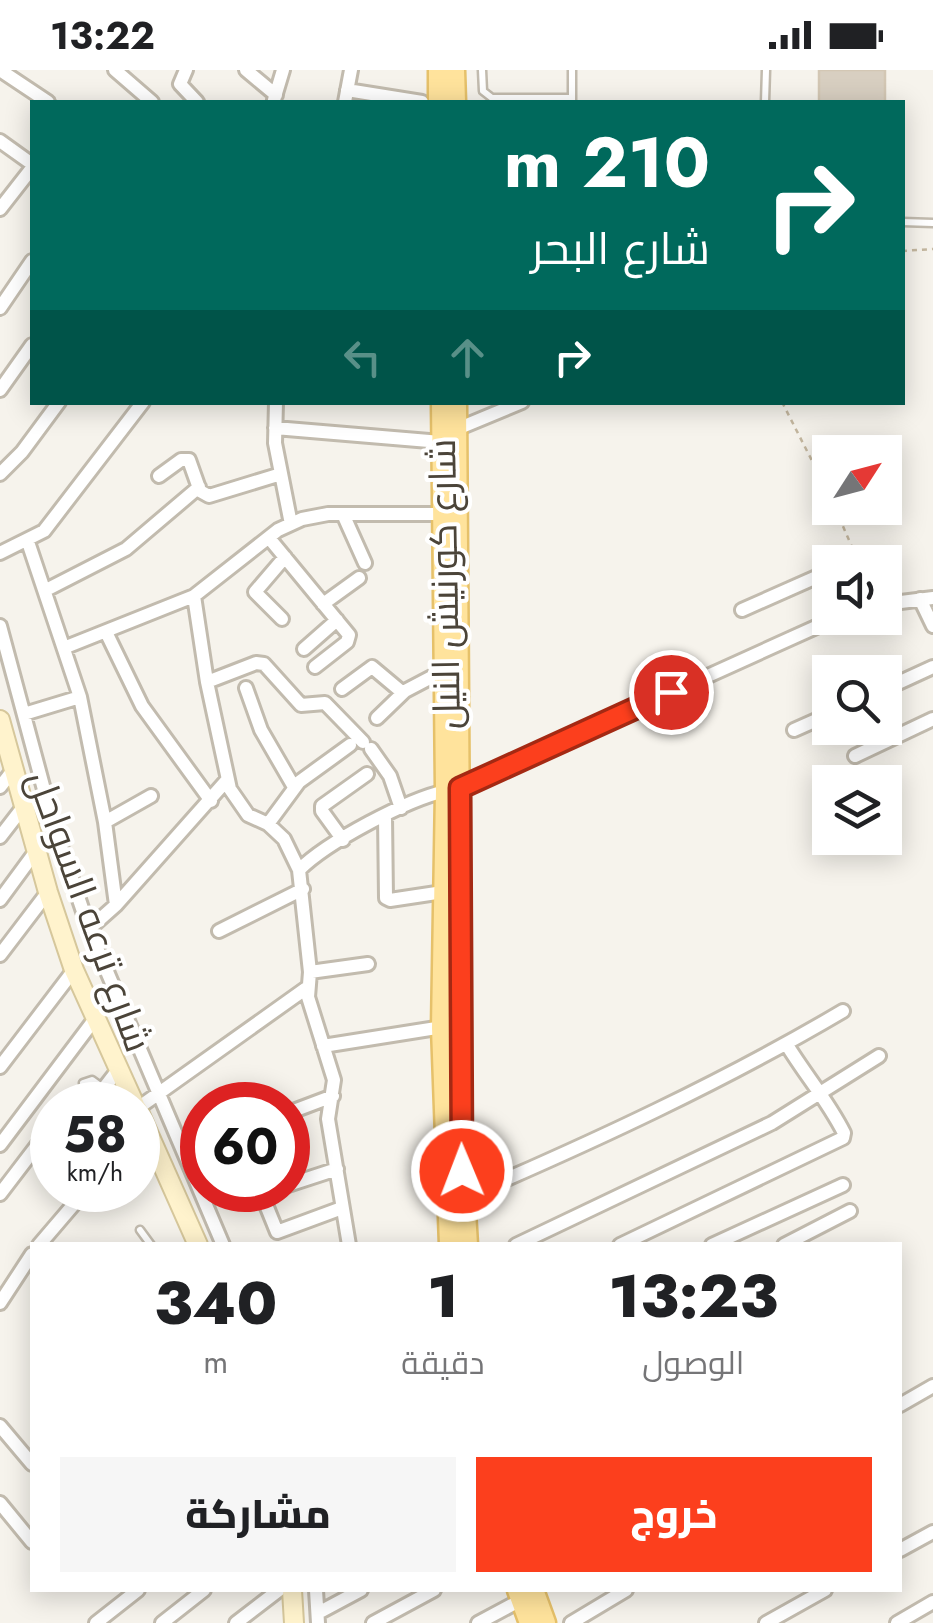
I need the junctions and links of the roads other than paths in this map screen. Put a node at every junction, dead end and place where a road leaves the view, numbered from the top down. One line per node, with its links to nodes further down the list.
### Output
1 (0, 70): 14 (street)
2 (115, 70): 15 (street)
3 (186, 70): 16 (street)
4 (246, 70): 13 (street)
5 (283, 70): 13 (street)
6 (350, 70): 12 (street)
7 (438, 70): 18 (main road)
8 (454, 70): 19 (main road)
9 (482, 70): 20 (lane)
10 (572, 70): 20 (lane)
11 (766, 70): 21 (lane)
12 (346, 96): 17 (street)
13 (275, 99)
14 (45, 100)
15 (150, 100)
16 (195, 100)
17 (397, 100)
18 (439, 100)
19 (455, 100)
20 (572, 100)
21 (765, 100)
22 (0, 141): 23 (street)
23 (30, 164)
24 (30, 168): 25 (street)
25 (3, 201)
26 (905, 222): 27 (lane)
27 (933, 222)
28 (30, 264): 29 (street)
29 (0, 308)
30 (30, 348): 31 (street)
31 (0, 390)
32 (57, 405): 40 (street)
33 (141, 405): 48 (street)
34 (276, 405): 38 (street)
35 (443, 405): 39 (main road, شارع كورنيش النيل)
36 (455, 405): 39 (main road, شارع كورنيش النيل)
37 (515, 405): 39 (street)
38 (275, 428): 39 (street); 41 (street)
39 (449, 435): 45 (main road, شارع كورنيش النيل); 53 (main road, شارع كورنيش النيل)
40 (0, 474)
41 (281, 474): 43 (street); 46 (street)
42 (158, 476): 43 (street)
43 (198, 487): 55 (street)
44 (343, 514): 45 (street); 46 (street); 51 (street)
45 (442, 514): 53 (main road, شارع كورنيش النيل)
46 (290, 524): 47 (street)
47 (268, 538): 50 (street); 56 (street)
48 (28, 542): 49 (street); 55 (street)
49 (0, 553)
50 (285, 558): 59 (street); 61 (street)
51 (364, 563)
52 (359, 578): 59 (street)
53 (451, 578): 71 (main road, شارع كورنيش النيل); 91 (main road, شارع كورنيش النيل)
54 (812, 579): 60 (street)
55 (46, 590): 67 (street)
56 (194, 596): 66 (street); 73 (street)
57 (927, 598): 58 (street); 64 (street)
58 (902, 602)
59 (324, 604): 62 (street)
60 (742, 610)
61 (282, 619)
62 (337, 620): 68 (street); 69 (street)
63 (0, 626): 78 (street, شارع ترعه السواحل)
64 (933, 626)
65 (812, 629): 91 (street)
66 (106, 632): 67 (street); 93 (street)
67 (66, 647): 77 (street)
68 (304, 649)
69 (315, 667)
70 (933, 667): 72 (street)
71 (445, 670): 76 (street); 91 (main road, شارع كورنيش النيل)
72 (902, 681)
73 (207, 682): 84 (street); 88 (street)
74 (246, 688): 90 (street)
75 (342, 690): 76 (street)
76 (403, 693): 79 (street)
77 (80, 697): 78 (street); 97 (street)
78 (24, 714): 108 (street, شارع ترعه السواحل)
79 (377, 718)
80 (933, 719): 85 (street)
81 (812, 722): 83 (street)
82 (0, 723): 86 (main road, شارع ترعه السواحل)
83 (794, 730)
84 (361, 745): 90 (street); 95 (street)
85 (855, 756)
86 (14, 769): 89 (street); 94 (main road, شارع ترعه السواحل)
87 (367, 774): 100 (street)
88 (227, 780): 93 (street); 98 (street)
89 (0, 786)
90 (294, 787): 98 (street)
91 (453, 789): 95 (street); 105 (main road, شارع كورنيش النيل); 116 (main road, شارع كورنيش النيل)
92 (152, 796): 97 (street)
93 (211, 801): 107 (street)
94 (24, 806): 99 (street); 101 (main road, شارع ترعه السواحل)
95 (401, 808): 96 (street)
96 (385, 816): 100 (street); 105 (street)
97 (105, 822): 107 (street)
98 (268, 824): 102 (street)
99 (0, 837)
100 (343, 840): 102 (street)
101 (36, 851): 104 (main road, شارع ترعه السواحل); 106 (street)
102 (299, 870): 103 (street)
103 (302, 889): 109 (street); 113 (street)
104 (48, 892): 110 (street); 112 (main road, شارع ترعه السواحل)
105 (443, 892): 116 (main road, شارع كورنيش النيل)
106 (0, 900)
107 (116, 905): 108 (street)
108 (89, 929): 124 (street, شارع ترعه السواحل)
109 (220, 931)
110 (0, 956)
111 (368, 964): 113 (street)
112 (74, 970): 115 (main road, شارع ترعه السواحل); 120 (street)
113 (309, 979): 118 (street); 125 (street)
114 (843, 1011): 117 (street)
115 (94, 1020): 121 (main road, شارع ترعه السواحل); 130 (street)
116 (451, 1026): 118 (street); 137 (main road, شارع كورنيش النيل); 148 (main road, شارع كورنيش النيل)
117 (787, 1044): 126 (street); 137 (street)
118 (323, 1046): 127 (street)
119 (879, 1056): 126 (street)
120 (0, 1067)
121 (118, 1070): 122 (street); 123 (main road, شارع ترعه السواحل)
122 (109, 1082)
123 (124, 1082)
124 (152, 1082)
125 (160, 1092)
126 (820, 1094): 150 (street); 151 (street)
127 (334, 1096): 129 (street); 132 (street)
128 (160, 1101): 146 (street, شارع ترعه السواحل)
129 (310, 1105)
130 (0, 1145)
131 (30, 1154): 136 (street)
132 (337, 1169): 134 (street); 138 (street)
133 (160, 1172): 145 (main road, شارع ترعه السواحل)
134 (310, 1178)
135 (843, 1185): 152 (street)
136 (0, 1194)
137 (462, 1198): 149 (main road, شارع كورنيش النيل)
138 (342, 1208): 141 (street); 147 (street)
139 (850, 1211): 153 (street)
140 (67, 1212): 143 (street)
141 (271, 1212)
142 (140, 1230): 144 (lane)
143 (42, 1242)
144 (150, 1242)
145 (196, 1242)
146 (223, 1242)
147 (348, 1242)
148 (450, 1242)
149 (467, 1242)
150 (522, 1242)
151 (626, 1242)
152 (719, 1242)
153 (790, 1242)
154 (30, 1257): 155 (street)
155 (0, 1303)
156 (933, 1386): 157 (street)
157 (902, 1404)
158 (0, 1426): 159 (street)
159 (30, 1462)
160 (0, 1503): 162 (street)
161 (933, 1532): 163 (street)
162 (30, 1540)
163 (902, 1549)
164 (135, 1592): 176 (street)
165 (201, 1592): 177 (street)
166 (275, 1592): 178 (street)
167 (292, 1592): 179 (main road)
168 (316, 1592): 175 (street)
169 (357, 1592): 175 (street)
170 (430, 1592): 180 (street)
171 (623, 1592): 184 (street)
172 (821, 1592): 185 (street)
173 (524, 1593): 181 (street); 182 (main road); 183 (main road)
174 (933, 1602): 186 (street)
175 (318, 1618)
176 (96, 1623)
177 (162, 1623)
178 (236, 1623)
179 (294, 1623)
180 (373, 1623)
181 (478, 1623)
182 (530, 1623)
183 (546, 1623)
184 (571, 1623)
185 (766, 1623)
186 (897, 1623)

